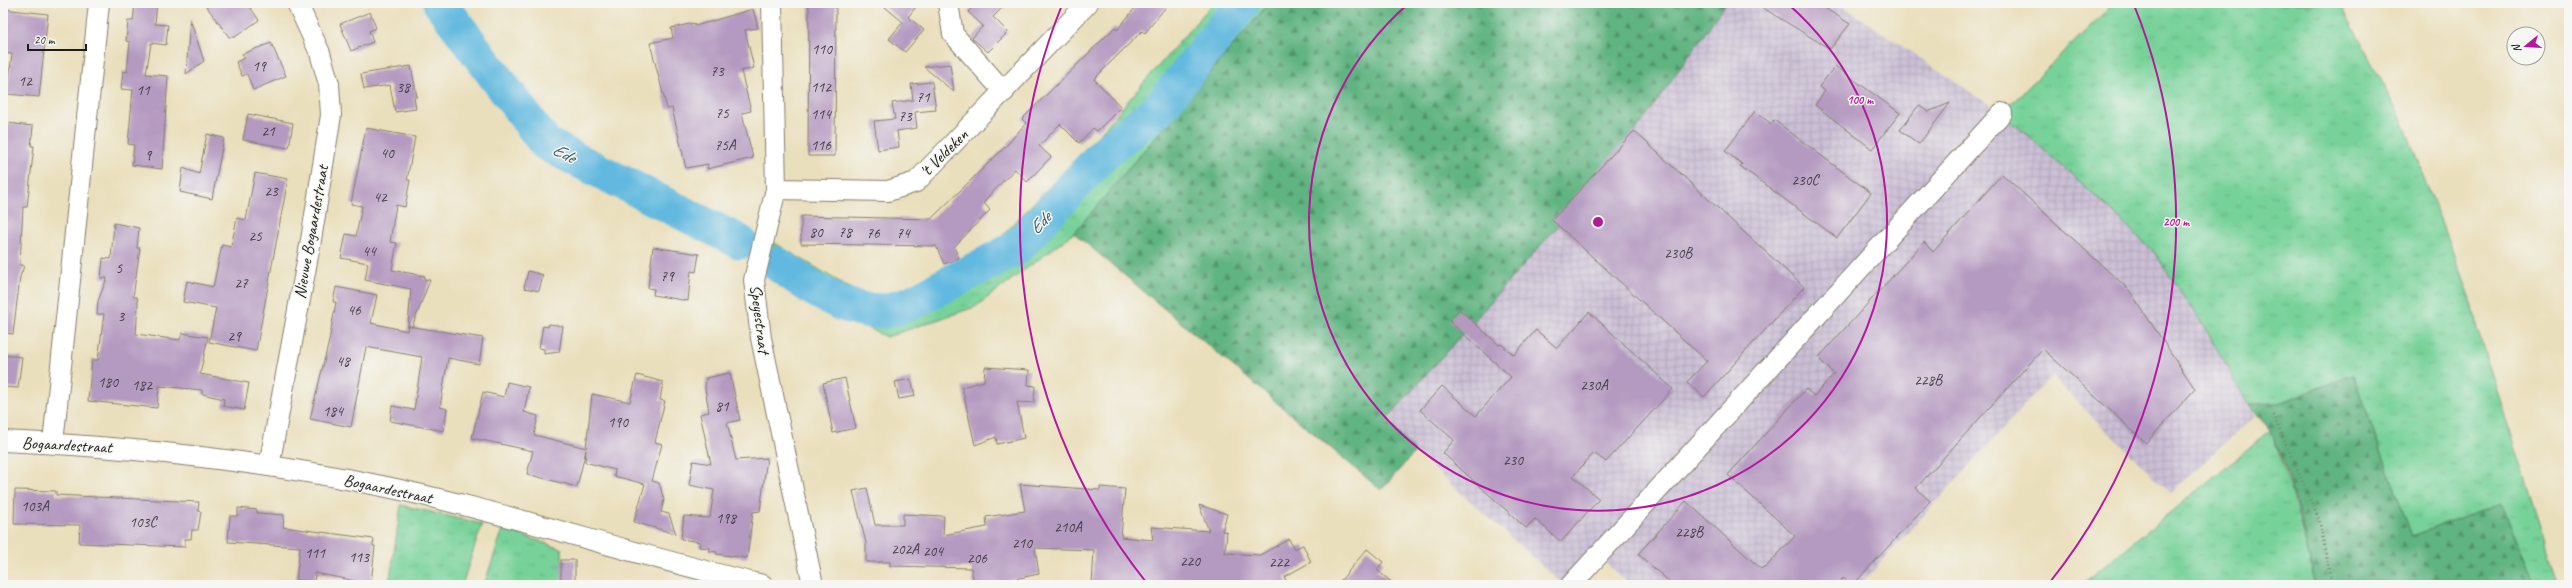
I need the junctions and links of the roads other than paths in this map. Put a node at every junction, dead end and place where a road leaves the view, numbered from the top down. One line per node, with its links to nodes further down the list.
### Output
1 (99, 3): 10 (street)
2 (297, 3): 11 (street, Nieuwe Bogaardestraat)
3 (772, 3): 8 (street, Speyestraat)
4 (948, 3): 6 (street)
5 (1088, 3): 6 (street, 't Veldeken)
6 (1004, 92): 8 (street, 't Veldeken)
7 (2002, 113): 14 (street)
8 (776, 189): 13 (street, Speyestraat)
9 (3, 441): 10 (street, Bogaardestraat)
10 (53, 443): 11 (street, Bogaardestraat)
11 (269, 466): 12 (street, Bogaardestraat)
12 (764, 585)
13 (813, 585)
14 (1571, 585)

